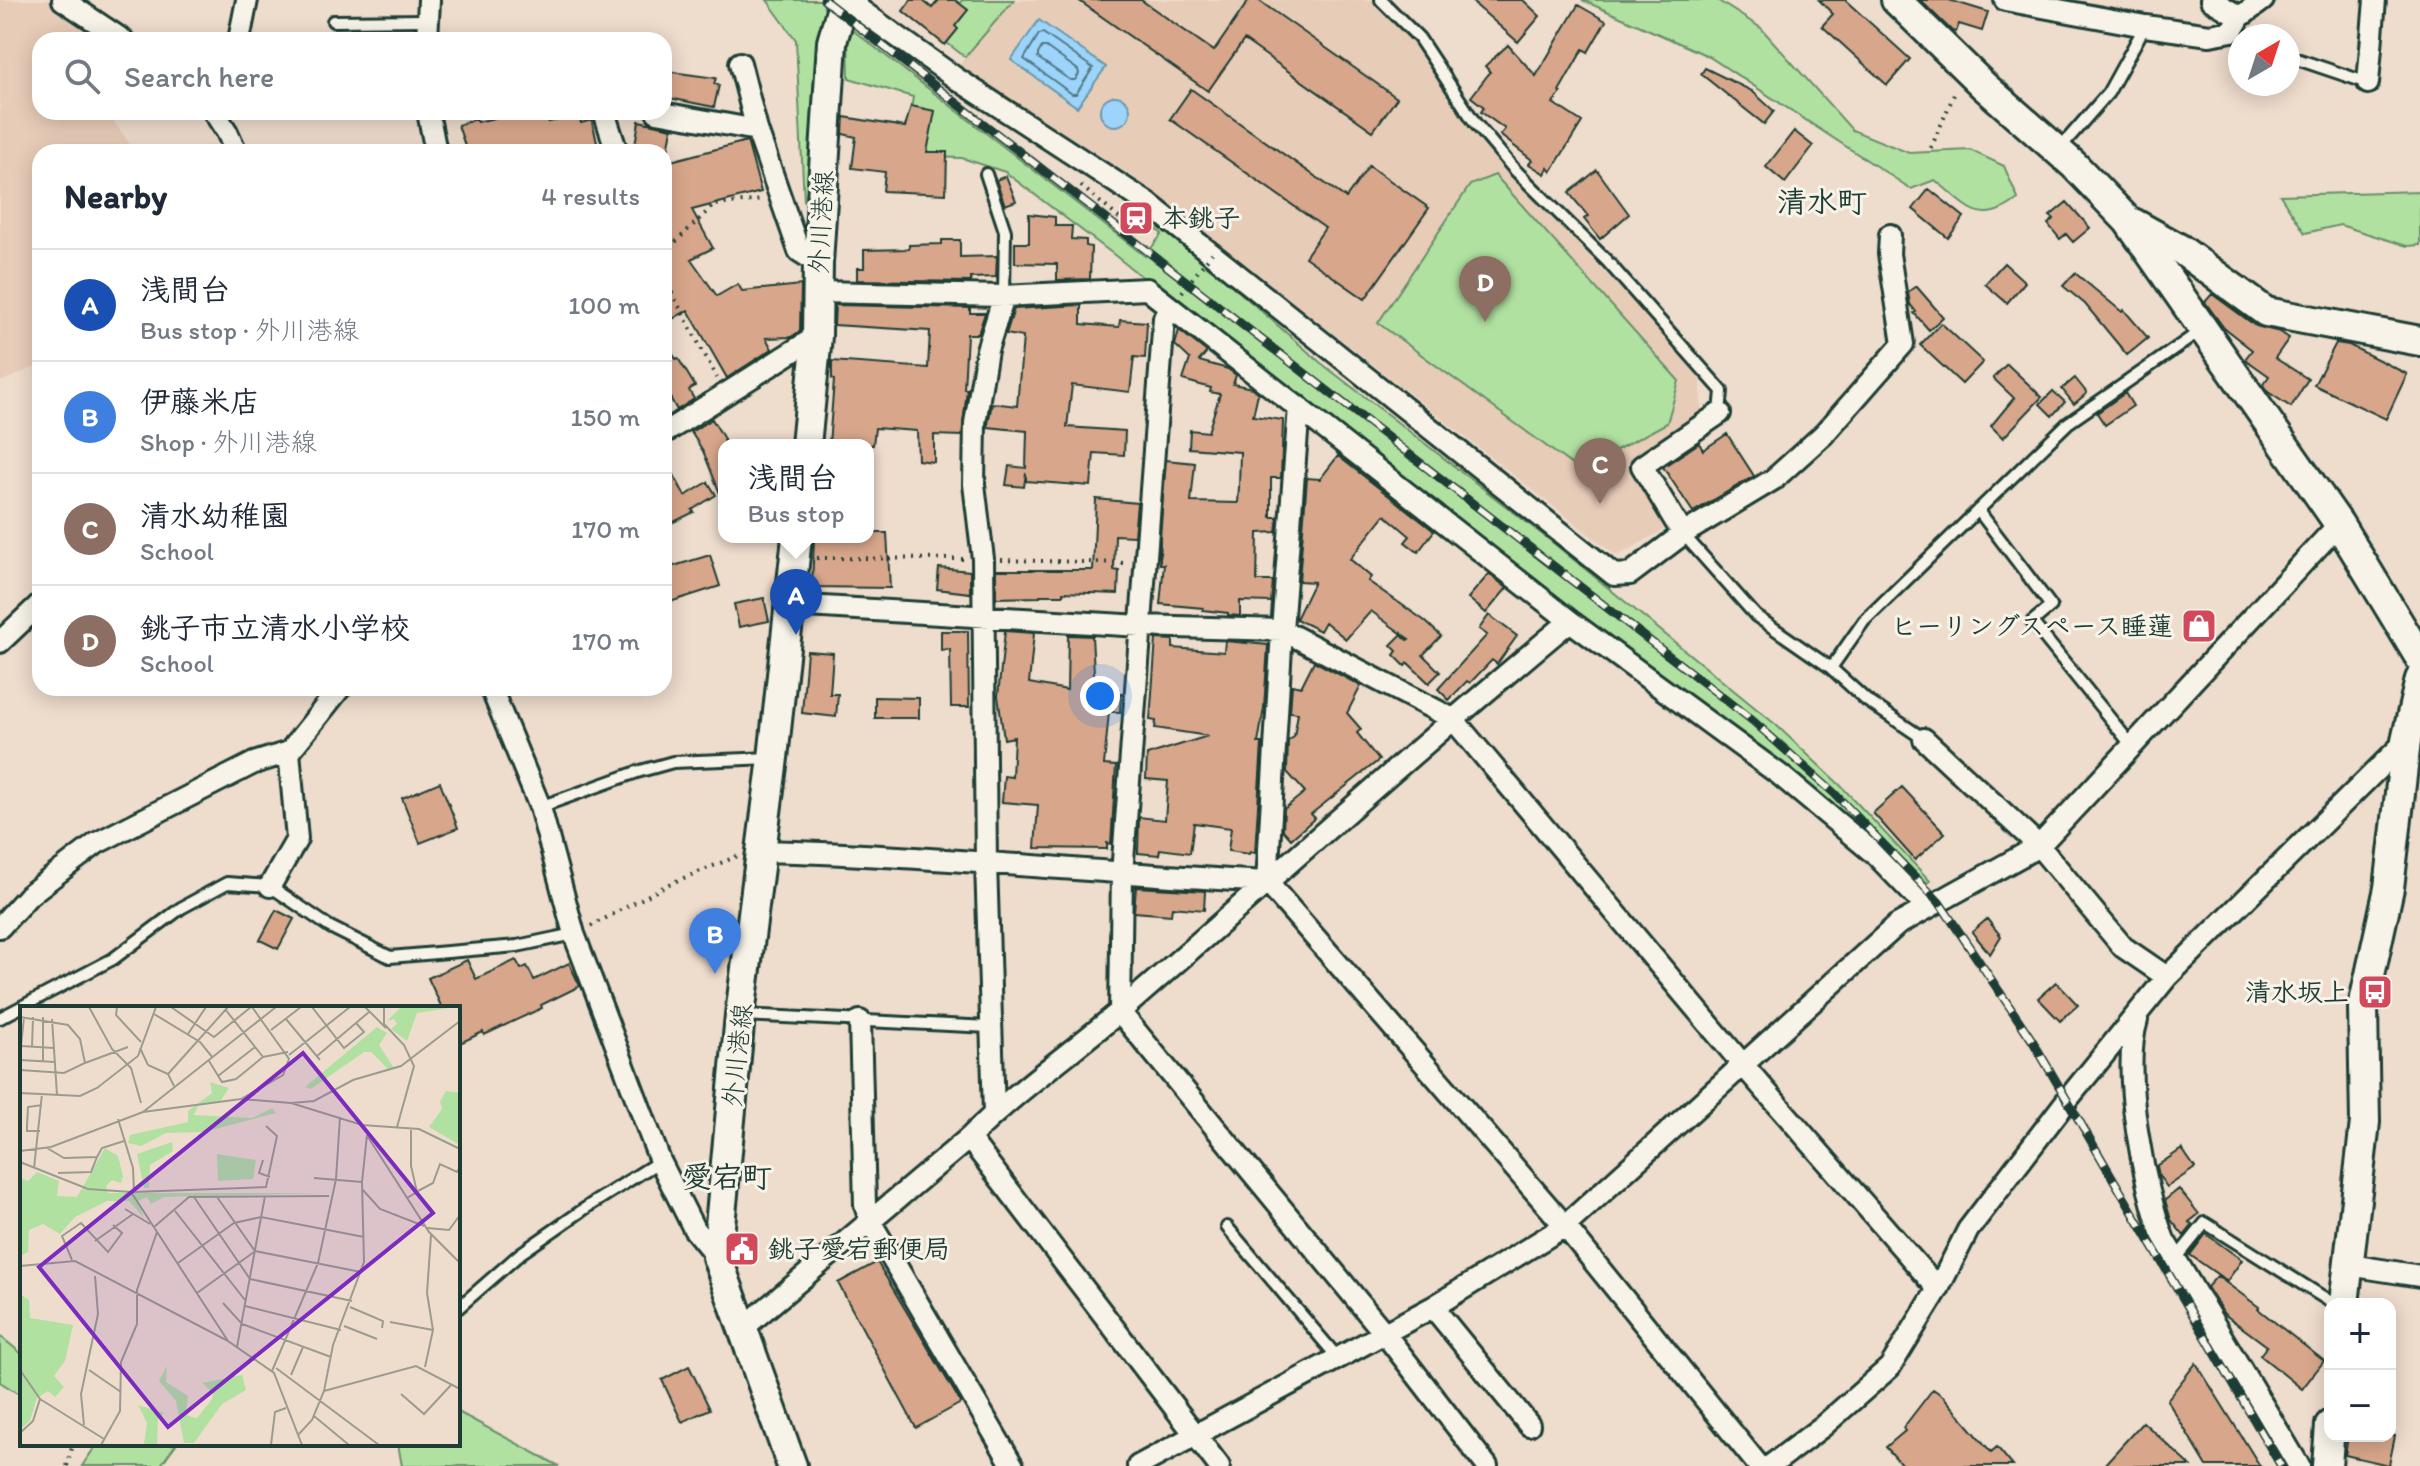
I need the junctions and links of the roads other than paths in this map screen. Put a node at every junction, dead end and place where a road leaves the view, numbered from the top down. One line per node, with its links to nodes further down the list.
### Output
1 (63, 0): 16 (street)
2 (247, 0): 17 (street)
3 (847, 0): 33 (street, 外川港線); 46 (street)
4 (1381, 0): 41 (lane)
5 (1896, 0): 29 (street)
6 (2005, 0): 14 (street)
7 (2211, 0): 12 (street)
8 (2263, 0): 13 (street)
9 (2375, 0): 20 (street)
10 (427, 20): 11 (lane)
11 (333, 21)
12 (2234, 24)
13 (2242, 24)
14 (2145, 26): 15 (street); 29 (lane)
15 (2228, 30)
16 (111, 32)
17 (241, 32)
18 (2300, 60): 20 (lane)
19 (740, 63): 25 (street)
20 (2368, 83)
21 (672, 115): 25 (street)
22 (220, 120): 26 (street)
23 (430, 120): 27 (street)
24 (607, 120): 28 (street)
25 (757, 130): 33 (street)
26 (232, 144)
27 (434, 144)
28 (614, 144)
29 (2057, 151): 31 (street)
30 (986, 174): 35 (lane)
31 (2128, 221): 37 (street); 39 (street)
32 (1890, 235): 46 (street)
33 (818, 263): 34 (street, 外川港線)
34 (819, 292): 35 (street); 38 (street, 外川港線)
35 (1004, 296): 36 (street); 50 (street)
36 (1176, 300): 40 (street); 52 (street)
37 (2202, 330): 44 (lane); 45 (street)
38 (817, 336): 42 (street); 43 (street, 外川港線)
39 (2420, 341)
40 (1299, 407): 51 (street); 53 (street)
41 (1720, 413): 46 (street)
42 (672, 428)
43 (807, 439)
44 (1978, 510): 56 (lane); 63 (lane)
45 (2339, 524): 55 (street); 63 (street)
46 (1683, 534): 56 (lane)
47 (796, 543): 48 (street, 外川港線)
48 (790, 605): 50 (street); 65 (street, 外川港線)
49 (32, 612): 54 (street)
50 (982, 618): 52 (street); 69 (street)
51 (1570, 621): 60 (street); 73 (street)
52 (1141, 626): 53 (street); 70 (street)
53 (1282, 630): 60 (street); 71 (street)
54 (0, 642)
55 (2420, 658)
56 (1831, 668): 61 (lane)
57 (2420, 679): 62 (street)
58 (334, 696): 64 (street)
59 (494, 696): 66 (street)
60 (1453, 719): 71 (street); 85 (street)
61 (1924, 739): 67 (street)
62 (2406, 741): 76 (street); 94 (street)
63 (2133, 747): 67 (street)
64 (289, 752): 72 (street); 74 (street)
65 (773, 758): 66 (lane); 68 (street, 外川港線)
66 (540, 807): 75 (street)
67 (2039, 846): 73 (street); 76 (street)
68 (761, 851): 69 (street); 81 (street, 外川港線)
69 (986, 863): 70 (street); 84 (street)
70 (1122, 874): 71 (street); 79 (street)
71 (1267, 882): 79 (street); 90 (street)
72 (270, 886): 75 (lane); 77 (lane)
73 (1927, 908): 85 (street)
74 (0, 927)
75 (574, 934): 88 (street)
76 (2167, 977): 80 (street)
77 (23, 1006)
78 (20, 1008): 82 (lane)
79 (1120, 1012): 86 (street); 102 (street)
80 (2139, 1013): 93 (street); 96 (street)
81 (740, 1015): 83 (lane); 92 (street, 外川港線)
82 (0, 1018)
83 (860, 1021): 84 (lane); 89 (street)
84 (990, 1027): 86 (street)
85 (1744, 1066): 90 (street); 96 (street)
86 (994, 1113): 87 (street)
87 (969, 1138): 89 (street); 105 (street)
88 (660, 1161): 92 (street); 99 (lane)
89 (870, 1221): 101 (street); 108 (street)
90 (1565, 1226): 100 (street); 112 (street)
91 (1227, 1227): 103 (lane)
92 (717, 1257): 101 (street, 外川港線)
93 (2175, 1260): 97 (lane); 114 (street)
94 (2349, 1265): 95 (street); 98 (street)
95 (2420, 1276)
96 (1938, 1289): 113 (street)
97 (2325, 1298)
98 (2345, 1298)
99 (460, 1306)
100 (1433, 1307): 102 (street); 104 (street)
101 (742, 1329): 107 (street, 外川港線)
102 (1385, 1334): 103 (street); 111 (street)
103 (1338, 1358): 105 (street)
104 (1529, 1425)
105 (1195, 1433): 109 (street); 110 (street)
106 (2329, 1442): 115 (street)
107 (792, 1466)
108 (1013, 1466)
109 (1138, 1466)
110 (1219, 1466)
111 (1487, 1466)
112 (1759, 1466)
113 (1770, 1466)
114 (2299, 1466)
115 (2327, 1466)

